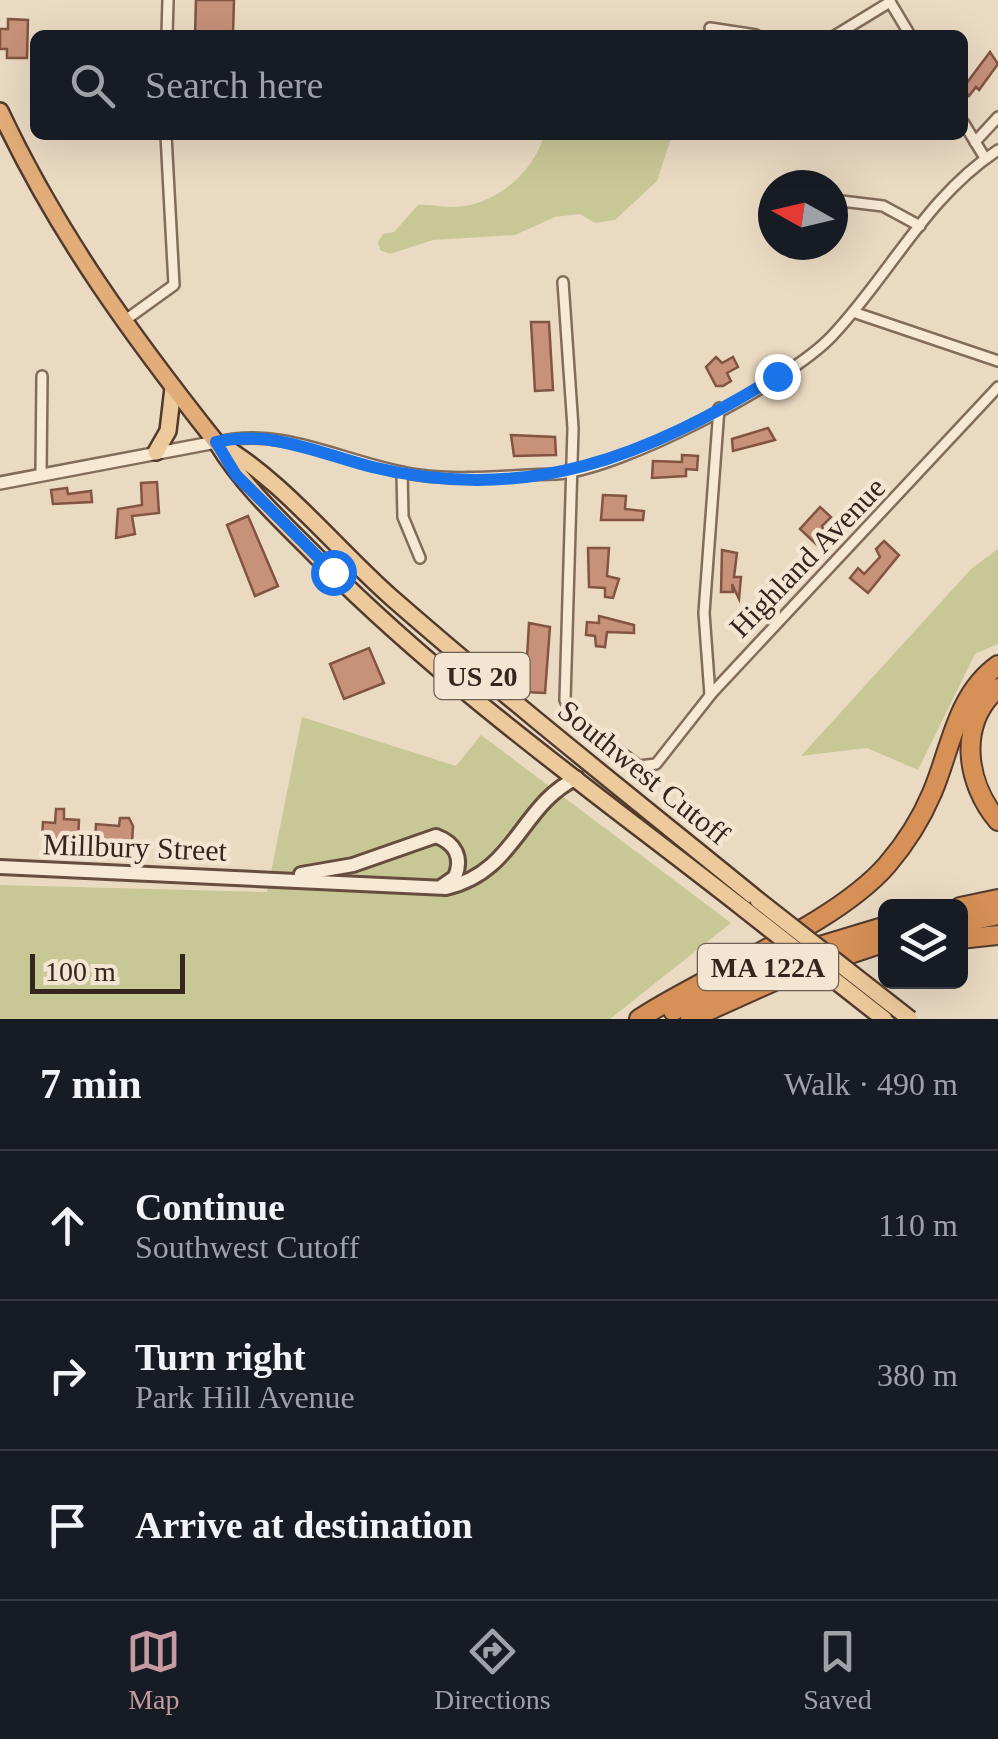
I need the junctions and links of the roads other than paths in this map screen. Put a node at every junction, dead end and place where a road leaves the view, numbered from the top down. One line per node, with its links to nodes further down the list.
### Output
1 (168, 0): 4 (street)
2 (889, 1): 6 (street); 7 (street)
3 (710, 28): 5 (street)
4 (167, 30)
5 (723, 30)
6 (844, 30)
7 (907, 30)
8 (0, 111): 19 (highway, Southwest Cutoff / US 20)
9 (998, 117): 12 (street)
10 (968, 130): 12 (street)
11 (166, 140): 19 (street)
12 (975, 142): 14 (street)
13 (998, 150): 14 (street)
14 (985, 158): 16 (street)
15 (848, 202): 16 (street)
16 (920, 226): 18 (street)
17 (563, 282): 28 (street)
18 (853, 312): 20 (street); 24 (street)
19 (121, 323): 23 (highway, Southwest Cutoff / US 20)
20 (998, 361)
21 (42, 376): 29 (street)
22 (998, 387): 36 (street, Highland Avenue)
23 (173, 388): 25 (highway, Southwest Cutoff / US 20); 26 (main road)
24 (719, 408): 28 (street); 36 (street)
25 (216, 442): 26 (street); 27 (street); 32 (main road, Southwest Cutoff / US 20); 33 (main road, Southwest Cutoff / US 20)
26 (156, 452): 29 (street)
27 (402, 472): 28 (street); 31 (street)
28 (570, 472): 36 (street, Highland Avenue)
29 (41, 473): 30 (street)
30 (0, 482)
31 (420, 558)
32 (406, 610): 33 (main road); 43 (main road, Southwest Cutoff / US 20)
33 (393, 628): 37 (main road, Southwest Cutoff / US 20)
34 (998, 665): 51 (highway)
35 (998, 688): 38 (highway)
36 (710, 695)
37 (577, 778): 41 (main road, Millbury Street); 43 (main road, Southwest Cutoff / US 20)
38 (998, 821)
39 (0, 866): 40 (main road, Millbury Street)
40 (269, 877): 41 (main road, Millbury Street); 41 (main road, Millbury Street)
41 (424, 888)
42 (998, 900): 44 (highway)
43 (751, 904): 54 (main road, Southwest Cutoff / US 20, bridge); 55 (main road, Southwest Cutoff / US 20, bridge)
44 (968, 906)
45 (998, 916): 46 (highway)
46 (968, 922)
47 (878, 928): 52 (highway, MA 122A)
48 (998, 935): 49 (highway)
49 (968, 937)
50 (878, 946): 53 (highway, MA 122A)
51 (639, 1019)
52 (655, 1019)
53 (690, 1019)
54 (884, 1019)
55 (910, 1019)

